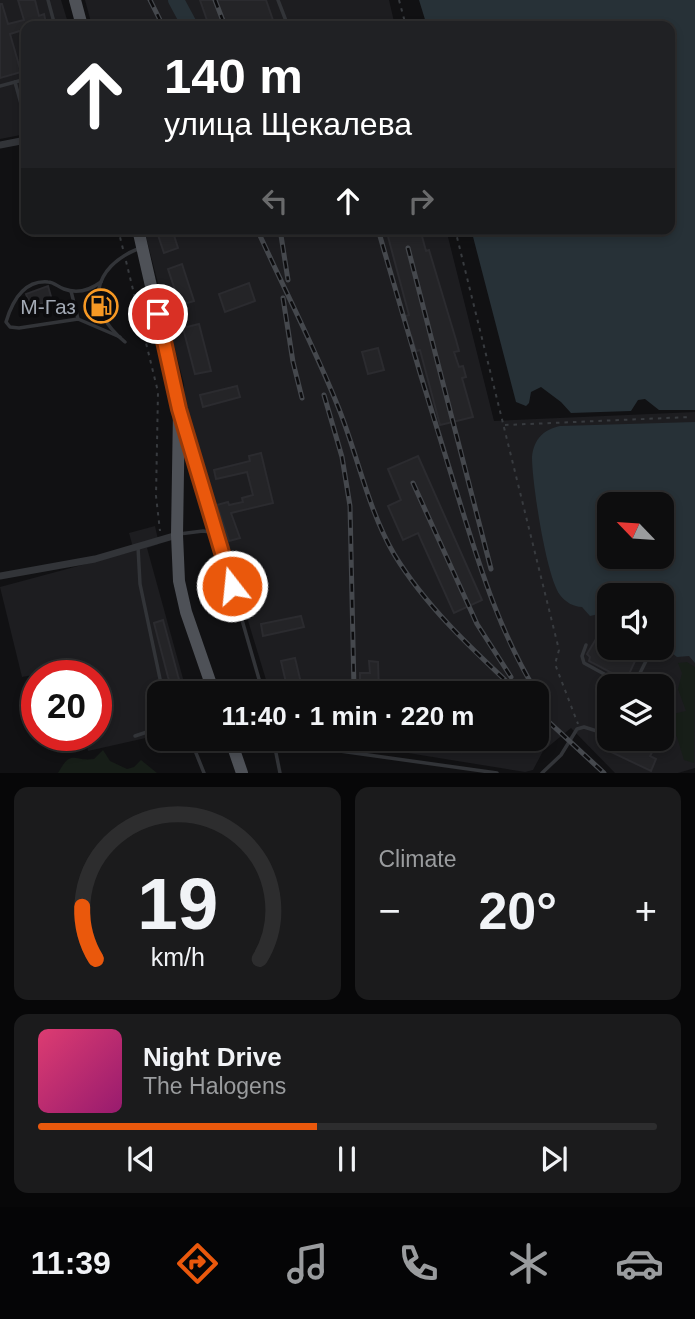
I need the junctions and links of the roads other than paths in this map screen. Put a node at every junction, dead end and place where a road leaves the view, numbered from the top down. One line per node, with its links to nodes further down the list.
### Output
1 (48, 0): 4 (lane)
2 (75, 0): 5 (main road)
3 (278, 0): 6 (lane)
4 (54, 21)
5 (81, 21)
6 (286, 21)
7 (21, 80): 8 (lane)
8 (16, 82): 9 (lane); 10 (lane)
9 (0, 86)
10 (21, 102)
11 (21, 141): 12 (street)
12 (0, 145)
13 (139, 235): 14 (main road)
14 (142, 248): 15 (lane); 20 (main road)
15 (101, 282): 16 (lane); 18 (lane)
16 (71, 291): 17 (lane); 17 (lane)
17 (78, 319): 18 (lane)
18 (120, 337): 19 (lane)
19 (125, 342)
20 (179, 409): 21 (lane); 22 (main road)
21 (217, 533): 22 (lane); 29 (lane)
22 (177, 535): 23 (street); 28 (main road)
23 (138, 545): 24 (street); 27 (lane)
24 (0, 576)
25 (586, 645): 26 (lane)
26 (605, 674)
27 (160, 681)
28 (210, 681)
29 (259, 681)
30 (147, 732): 32 (lane)
31 (597, 733): 41 (lane)
32 (135, 736)
33 (195, 751): 37 (lane)
34 (234, 751): 38 (main road)
35 (275, 751): 39 (lane)
36 (340, 751): 40 (lane)
37 (204, 773)
38 (242, 773)
39 (279, 773)
40 (497, 773)
41 (542, 773)

